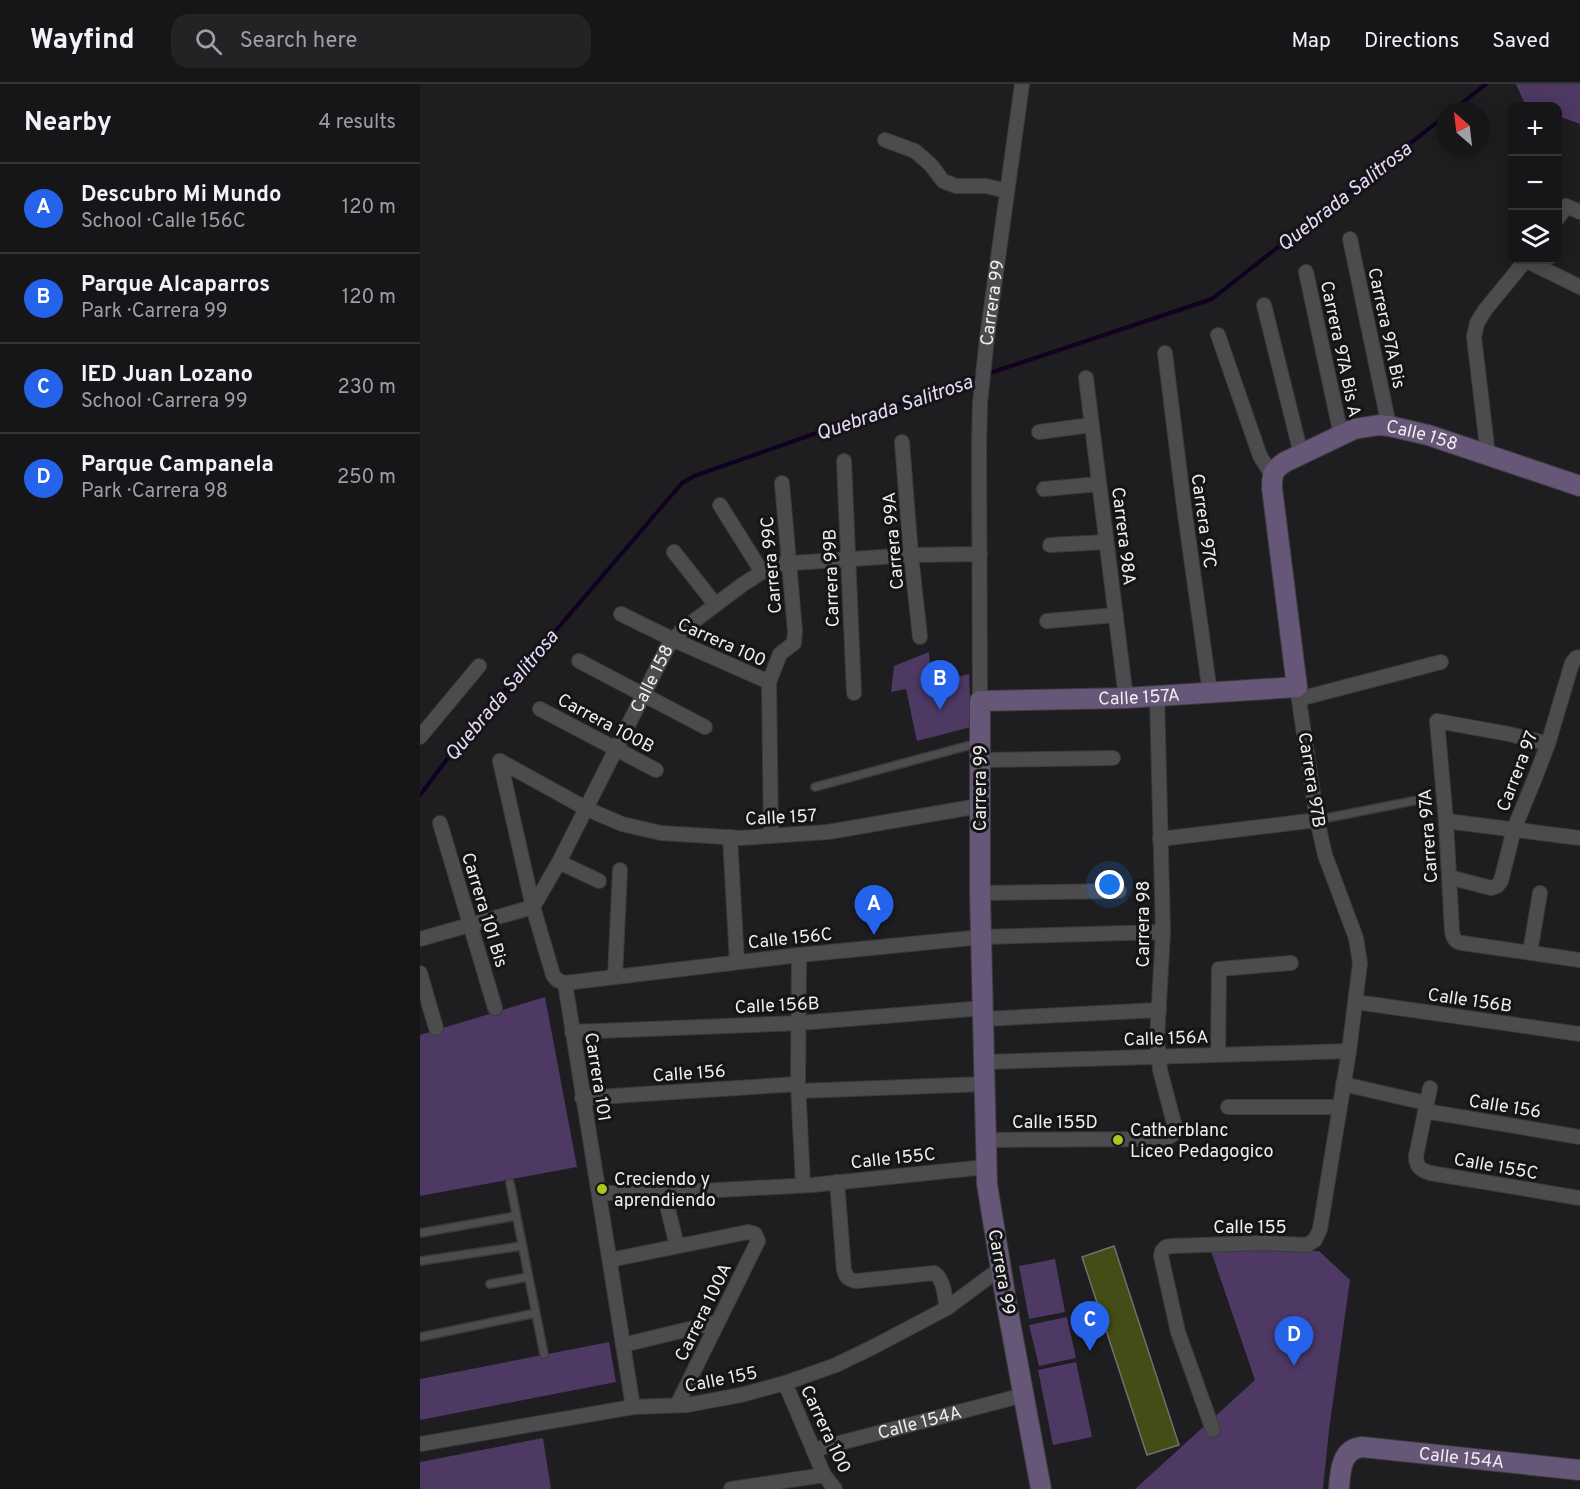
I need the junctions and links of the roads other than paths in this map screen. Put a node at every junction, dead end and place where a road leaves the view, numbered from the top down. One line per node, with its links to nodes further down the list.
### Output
1 (1022, 84): 3 (street, Carrera 99)
2 (885, 140): 3 (street)
3 (1007, 191): 32 (street, Carrera 99)
4 (1562, 211): 5 (street)
5 (1580, 212)
6 (1350, 239): 16 (street, Carrera 97A Bis)
7 (1523, 264): 21 (street)
8 (1534, 264): 10 (street)
9 (1306, 272): 18 (street, Carrera 97A Bis A)
10 (1580, 287)
11 (1264, 305): 20 (street)
12 (1218, 335): 23 (street, Carrera 97B)
13 (1165, 353): 49 (street, Carrera 97C)
14 (1086, 378): 15 (street, Carrera 98A)
15 (1091, 425): 17 (street); 25 (street, Carrera 98A)
16 (1389, 426): 18 (street, Calle 158); 21 (street, Calle 158)
17 (1038, 432)
18 (1341, 435): 20 (street, Calle 158)
19 (902, 442): 33 (street, Carrera 99A)
20 (1301, 454): 23 (street, Calle 158)
21 (1488, 455): 26 (street, Calle 158)
22 (844, 461): 34 (street, Carrera 99B)
23 (1272, 475): 50 (street, Carrera 97B)
24 (782, 483): 35 (street, Carrera 99C)
25 (1099, 484): 27 (street); 29 (street, Carrera 98A)
26 (1580, 486)
27 (1044, 489)
28 (720, 505): 36 (street)
29 (1106, 542): 30 (street); 39 (street, Carrera 98A)
30 (1050, 545)
31 (674, 552): 37 (street)
32 (980, 554): 33 (street, Calle 158); 54 (street, Carrera 99)
33 (911, 555): 34 (street, Calle 158); 41 (street, Carrera 99A)
34 (848, 559): 35 (street, Calle 158); 48 (street, Carrera 99B)
35 (789, 563): 36 (street, Calle 158); 47 (street, Carrera 99C)
36 (762, 572): 37 (street, Calle 158)
37 (716, 604): 42 (street, Calle 158)
38 (621, 614): 42 (street, Carrera 100)
39 (1116, 615): 40 (street); 53 (street, Carrera 98A)
40 (1047, 621)
41 (920, 637)
42 (674, 640): 47 (street, Carrera 100); 51 (street, Calle 158)
43 (1576, 660): 58 (street, Carrera 97)
44 (579, 661): 51 (street)
45 (1441, 662): 50 (street, Calle 157A)
46 (479, 666): 57 (street)
47 (769, 682): 72 (street, Carrera 100)
48 (854, 693)
49 (1210, 693): 50 (street, Calle 157A); 52 (street, Calle 157A)
50 (1298, 693): 68 (street, Carrera 97B)
51 (644, 695): 56 (street); 59 (street, Calle 158)
52 (1157, 696): 53 (street, Calle 157A); 75 (street, Carrera 98)
53 (1126, 698): 54 (street, Calle 157A)
54 (980, 701): 60 (street, Carrera 99)
55 (540, 709): 59 (street, Carrera 100B)
56 (705, 727)
57 (420, 737)
58 (1548, 744): 69 (street, Carrera 97A); 71 (street, Carrera 97)
59 (617, 750): 63 (street, Carrera 100B); 67 (street, Calle 158)
60 (980, 751): 61 (street); 64 (lane); 66 (street, Carrera 99)
61 (1113, 758)
62 (500, 761): 67 (street, Calle 157); 83 (street, Carrera 101)
63 (656, 770)
64 (815, 787)
65 (1428, 798): 68 (lane)
66 (979, 806): 72 (street, Calle 157); 81 (street, Carrera 99)
67 (587, 809): 73 (street, Calle 157); 76 (street, Calle 158)
68 (1317, 820): 75 (street); 96 (street, Carrera 97B)
69 (1446, 821): 71 (street); 78 (street, Carrera 97A)
70 (440, 823): 84 (street, Carrera 101 Bis)
71 (1514, 829): 74 (street); 78 (street, Carrera 97)
72 (771, 836): 73 (street, Calle 157)
73 (730, 837): 91 (street)
74 (1580, 838)
75 (1160, 839): 85 (street, Carrera 98)
76 (559, 862): 79 (street); 83 (street, Calle 158)
77 (620, 870): 94 (street)
78 (1449, 877): 88 (street, Carrera 97A)
79 (599, 881)
80 (1119, 891): 81 (street)
81 (980, 893): 86 (street, Carrera 99)
82 (1540, 893): 88 (street)
83 (533, 907): 84 (street); 95 (street, Carrera 101)
84 (471, 925): 87 (street); 97 (street, Carrera 101 Bis)
85 (1163, 932): 86 (street, Calle 156C); 98 (street, Carrera 98)
86 (982, 937): 89 (street, Calle 156C); 99 (street, Carrera 99)
87 (420, 939)
88 (1530, 952): 90 (street)
89 (799, 955): 91 (street, Calle 156C); 100 (street)
90 (1580, 960)
91 (736, 962): 94 (street, Calle 156C)
92 (1291, 963): 105 (street)
93 (420, 973): 101 (street)
94 (615, 977): 95 (street, Calle 156C)
95 (565, 983): 102 (street, Carrera 101)
96 (1356, 1002): 103 (street, Calle 156B); 104 (street, Carrera 97B)
97 (495, 1008)
98 (1159, 1010): 99 (street, Calle 156B); 106 (street, Carrera 98)
99 (984, 1014): 100 (street, Calle 156B); 107 (street, Carrera 99)
100 (799, 1023): 102 (street, Calle 156B); 110 (street)
101 (436, 1028)
102 (572, 1032): 112 (street, Carrera 101)
103 (1580, 1034)
104 (1348, 1051): 105 (street, Calle 156A); 109 (street, Carrera 97B)
105 (1218, 1054): 106 (street, Calle 156A)
106 (1159, 1056): 107 (street, Calle 156A); 117 (street, Carrera 98)
107 (984, 1062): 108 (street, Carrera 99)
108 (985, 1084): 110 (street, Calle 156); 118 (street, Carrera 99)
109 (1343, 1084): 114 (street, Carrera 97B); 115 (street, Calle 156)
110 (798, 1088): 112 (street, Calle 156); 122 (street)
111 (1430, 1088): 115 (street)
112 (582, 1098): 123 (street, Carrera 101)
113 (1228, 1107): 114 (street)
114 (1339, 1107): 127 (street, Carrera 97B)
115 (1425, 1107): 116 (street, Calle 156); 125 (street, Calle 155C)
116 (1580, 1137)
117 (1161, 1139): 118 (street, Calle 155D)
118 (986, 1140): 119 (street, Carrera 99)
119 (986, 1167): 120 (street, Calle 155C); 133 (street, Carrera 99)
120 (837, 1182): 122 (street, Calle 155C); 136 (street)
121 (510, 1183): 126 (lane)
122 (803, 1184): 124 (street, Calle 155C)
123 (599, 1193): 124 (street, Calle 155C); 131 (street, Carrera 101)
124 (664, 1193): 130 (street)
125 (1580, 1198)
126 (516, 1216): 128 (lane); 129 (lane)
127 (1320, 1229): 146 (street, Calle 155)
128 (420, 1233)
129 (522, 1246): 132 (lane); 134 (lane)
130 (677, 1246): 131 (street); 138 (street, Carrera 100A)
131 (610, 1260): 140 (street, Carrera 101)
132 (420, 1261)
133 (1001, 1268): 136 (street, Calle 155); 143 (street, Carrera 99)
134 (528, 1277): 135 (lane); 137 (lane)
135 (490, 1284)
136 (947, 1308): 142 (street, Calle 155)
137 (536, 1313): 139 (lane); 141 (lane)
138 (718, 1322): 140 (street); 144 (street, Carrera 100A)
139 (420, 1337)
140 (623, 1345): 145 (street, Carrera 101)
141 (544, 1354)
142 (785, 1383): 144 (street, Calle 155); 148 (street, Carrera 100)
143 (1024, 1395): 148 (street, Calle 154A); 153 (street, Carrera 99)
144 (677, 1405): 145 (street, Calle 155)
145 (633, 1407): 147 (street, Calle 155)
146 (1214, 1430)
147 (420, 1444)
148 (813, 1450): 150 (street, Carrera 100)
149 (1580, 1470): 154 (street, Calle 154A)
150 (824, 1475): 151 (street); 152 (street, Carrera 100)
151 (732, 1489)
152 (835, 1489)
153 (1041, 1489)
154 (1339, 1489)

